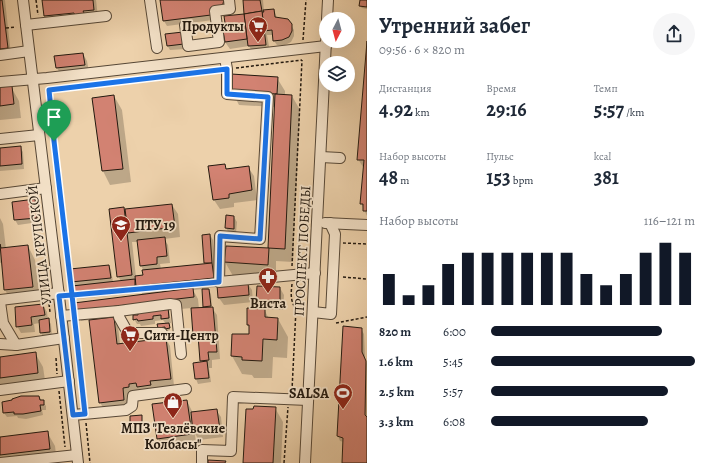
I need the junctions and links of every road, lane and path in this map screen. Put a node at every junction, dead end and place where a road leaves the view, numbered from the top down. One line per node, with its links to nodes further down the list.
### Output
1 (23, 0): 11 (street, УЛИЦА КРУПСКОЙ)
2 (36, 0): 9 (path)
3 (150, 0): 14 (street)
4 (229, 0): 10 (street)
5 (306, 0): 16 (path)
6 (328, 0): 7 (street)
7 (327, 12)
8 (106, 16): 9 (street)
9 (39, 23): 11 (street)
10 (185, 25)
11 (22, 26): 12 (path); 17 (street, УЛИЦА КРУПСКОЙ)
12 (6, 28)
13 (319, 45): 16 (street)
14 (157, 48)
15 (326, 48): 26 (street, ПРОСПЕКТ ПОБЕДЫ)
16 (302, 49): 19 (street); 20 (path)
17 (30, 51): 18 (street); 22 (street, УЛИЦА КРУПСКОЙ)
18 (0, 55)
19 (225, 58): 21 (street); 22 (street)
20 (302, 60): 21 (path); 36 (path)
21 (227, 69): 39 (street); 41 (path)
22 (32, 79): 23 (street); 24 (street, УЛИЦА КРУПСКОЙ)
23 (0, 82)
24 (39, 135): 25 (street); 28 (street, УЛИЦА КРУПСКОЙ)
25 (0, 139)
26 (321, 158): 27 (street); 30 (street, ПРОСПЕКТ ПОБЕДЫ)
27 (340, 158)
28 (46, 188): 29 (street); 40 (street, УЛИЦА КРУПСКОЙ)
29 (0, 194)
30 (317, 222): 31 (street); 35 (street, ПРОСПЕКТ ПОБЕДЫ)
31 (330, 223): 32 (street); 44 (street)
32 (367, 225)
33 (340, 243): 34 (path)
34 (367, 244)
35 (315, 273): 36 (street); 44 (street, ПРОСПЕКТ ПОБЕДЫ)
36 (292, 275): 39 (street); 57 (path)
37 (338, 277): 38 (path)
38 (367, 279)
39 (219, 282): 41 (path)
40 (59, 295): 41 (path); 42 (street); 46 (street, УЛИЦА КРУПСКОЙ)
41 (72, 295): 45 (path)
42 (0, 301): 52 (street)
43 (119, 311): 45 (street); 49 (street); 53 (street)
44 (313, 312): 58 (street, ПРОСПЕКТ ПОБЕДЫ)
45 (74, 315): 46 (street); 59 (path)
46 (62, 316): 50 (street, УЛИЦА КРУПСКОЙ)
47 (367, 317): 48 (path)
48 (336, 323)
49 (162, 333)
50 (64, 338): 52 (street); 54 (street, УЛИЦА КРУПСКОЙ)
51 (0, 344): 52 (street)
52 (16, 345)
53 (182, 354)
54 (69, 382): 56 (street); 60 (street, УЛИЦА КРУПСКОЙ)
55 (186, 389): 59 (street)
56 (0, 390)
57 (290, 399): 58 (street); 64 (street); 65 (path)
58 (308, 400): 66 (street, ПРОСПЕКТ ПОБЕДЫ)
59 (85, 414): 60 (street); 63 (path)
60 (73, 415): 61 (street, УЛИЦА КРУПСКОЙ)
61 (77, 459): 62 (street)
62 (0, 463)
63 (90, 463)
64 (202, 463)
65 (284, 463)
66 (305, 463)

